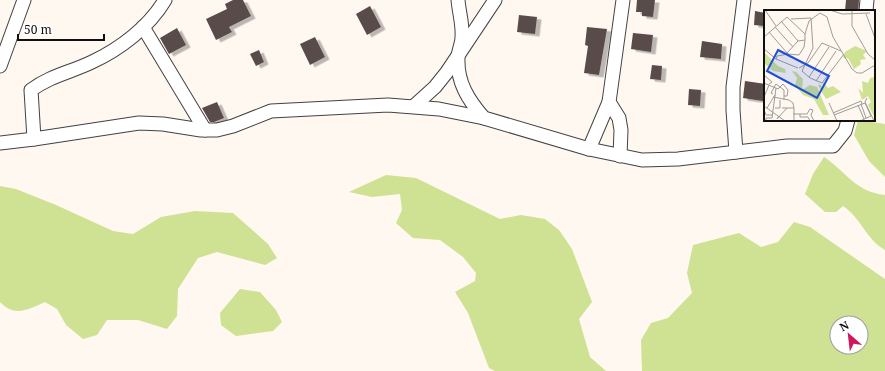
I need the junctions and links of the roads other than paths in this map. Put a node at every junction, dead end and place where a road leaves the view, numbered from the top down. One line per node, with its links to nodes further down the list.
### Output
1 (24, 0): 11 (street)
2 (165, 0): 9 (street)
3 (458, 0): 10 (street)
4 (495, 0): 10 (street)
5 (623, 0): 12 (street)
6 (744, 0): 20 (street)
7 (867, 0): 8 (street)
8 (866, 10)
9 (143, 27): 16 (street); 17 (street)
10 (458, 56): 13 (street); 14 (street)
11 (0, 66)
12 (609, 102): 19 (street); 21 (street)
13 (414, 106): 14 (street); 16 (street)
14 (484, 118): 19 (street)
15 (848, 121): 20 (street)
16 (205, 130): 17 (street)
17 (34, 139): 18 (street)
18 (0, 143)
19 (589, 148): 21 (street)
20 (736, 152): 21 (street)
21 (620, 156)

